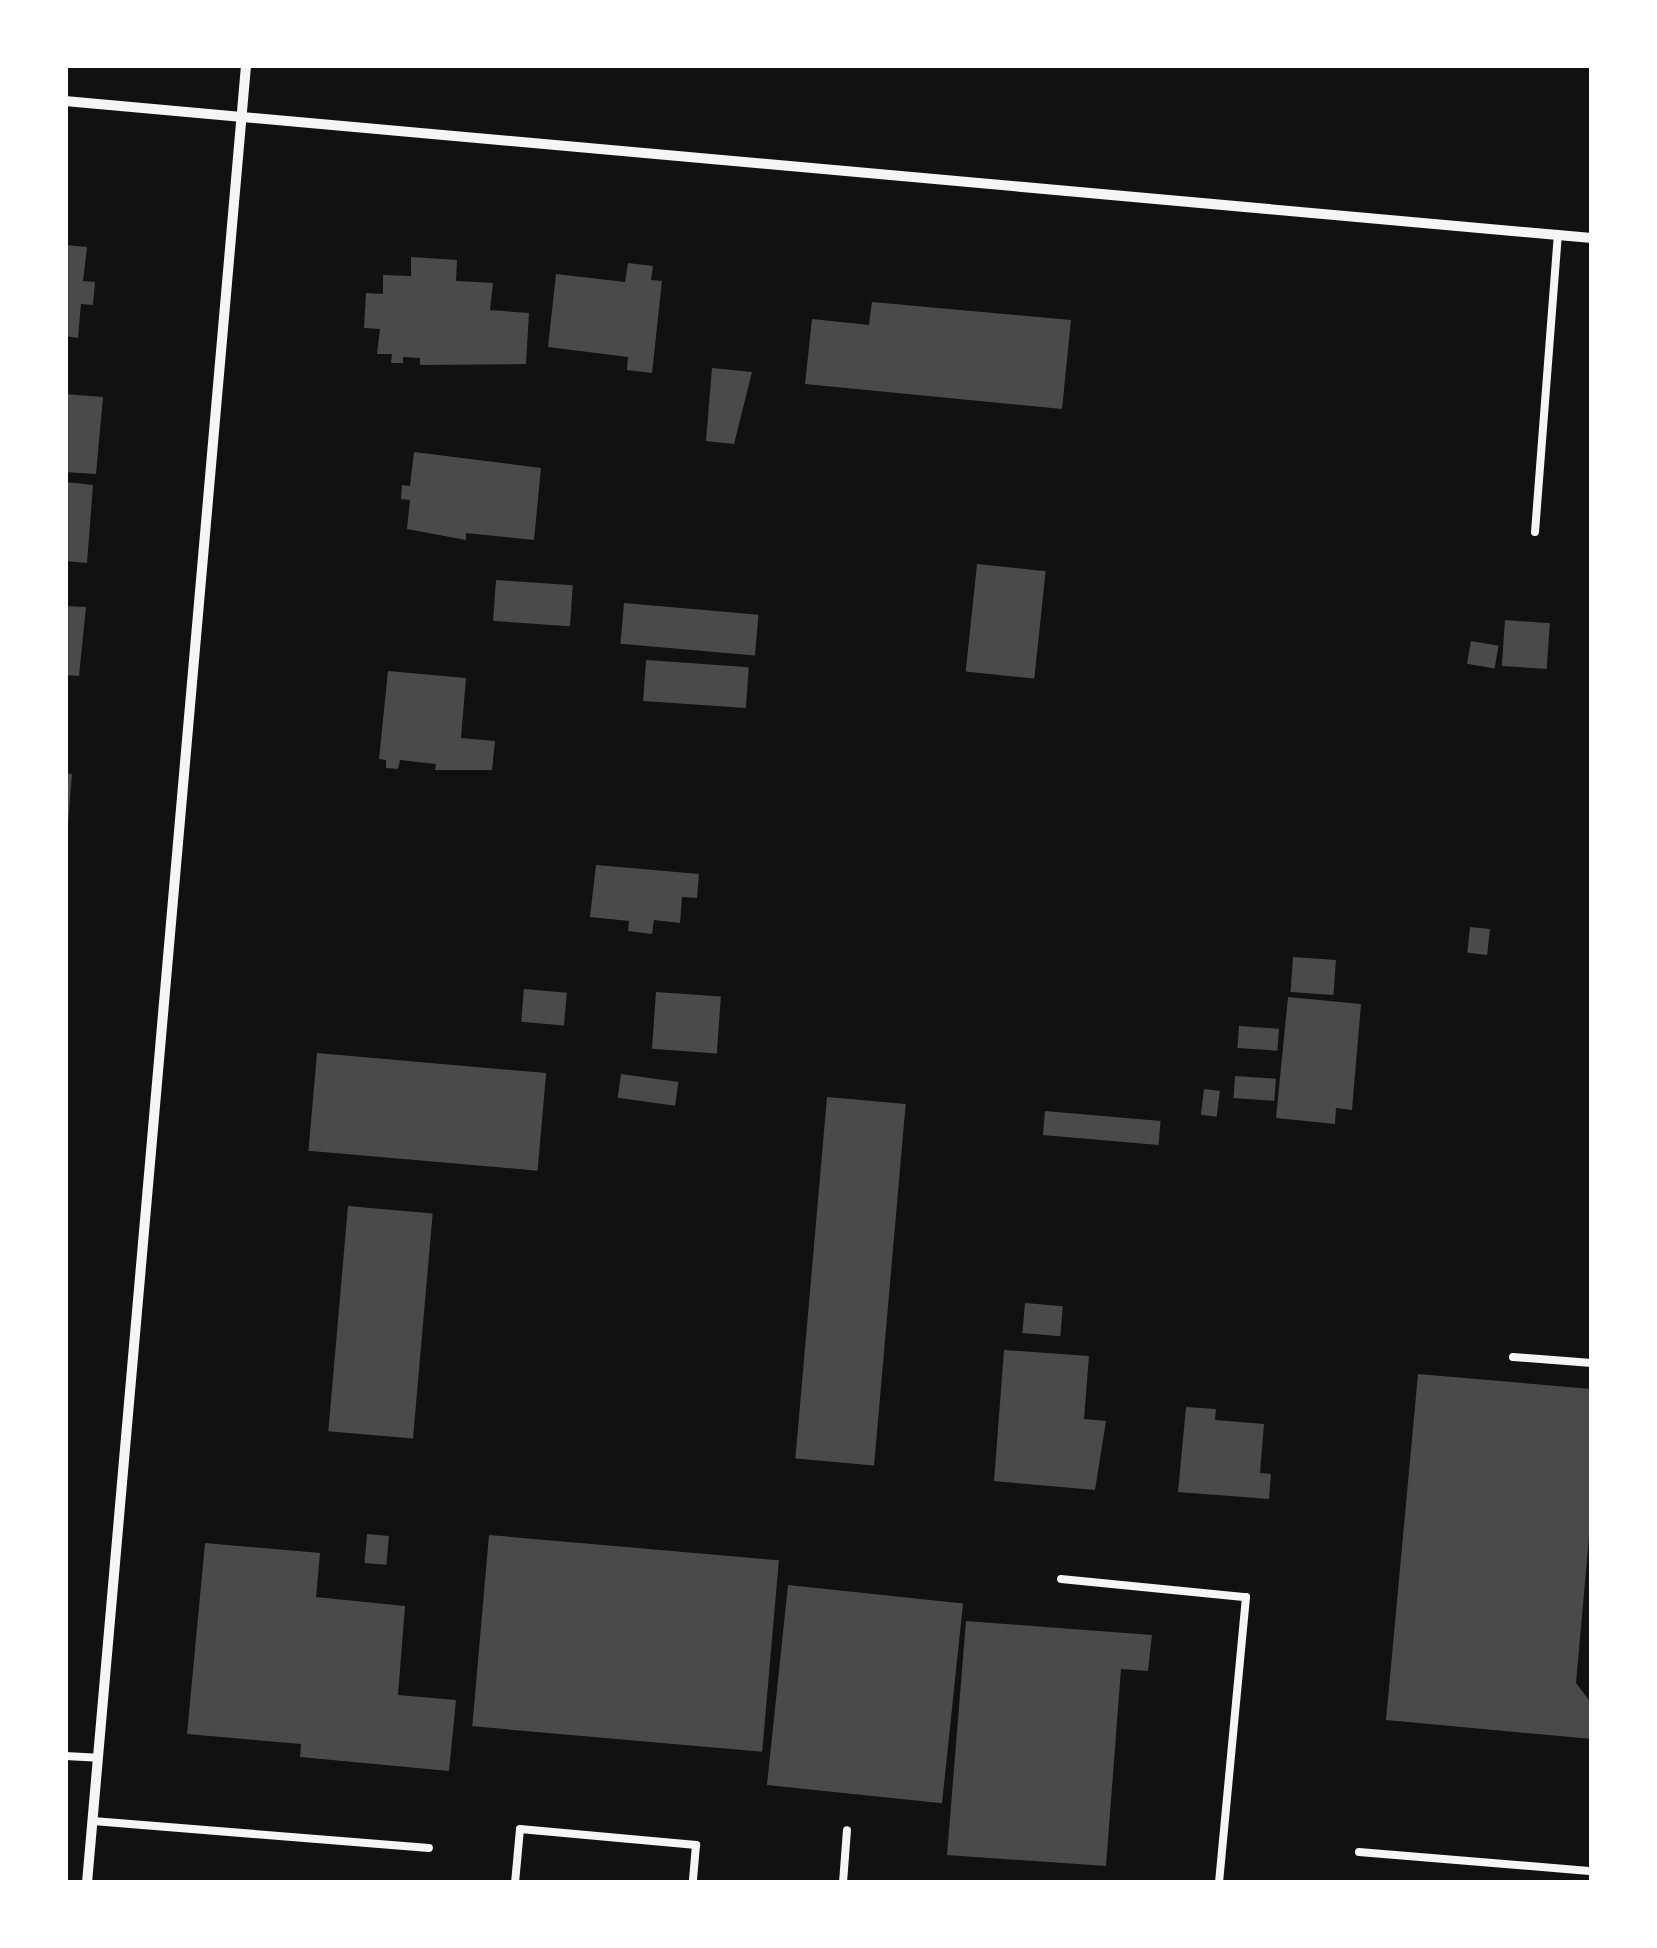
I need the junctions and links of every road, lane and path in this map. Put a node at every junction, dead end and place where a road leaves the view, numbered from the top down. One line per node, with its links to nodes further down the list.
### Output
1 (246, 65): 3 (street)
2 (65, 101): 3 (street)
3 (242, 117): 4 (street); 11 (street)
4 (1558, 234): 5 (street); 6 (lane)
5 (1592, 238)
6 (1534, 532)
7 (1513, 1357): 8 (lane)
8 (1592, 1363)
9 (1061, 1579): 21 (lane)
10 (65, 1756): 11 (lane)
11 (98, 1758): 12 (street)
12 (92, 1821): 14 (lane); 17 (street)
13 (847, 1830): 20 (lane)
14 (429, 1848)
15 (1359, 1852): 16 (lane)
16 (1592, 1871)
17 (87, 1883)
18 (515, 1883): 19 (lane)
19 (693, 1883)
20 (843, 1883)
21 (1219, 1883)

